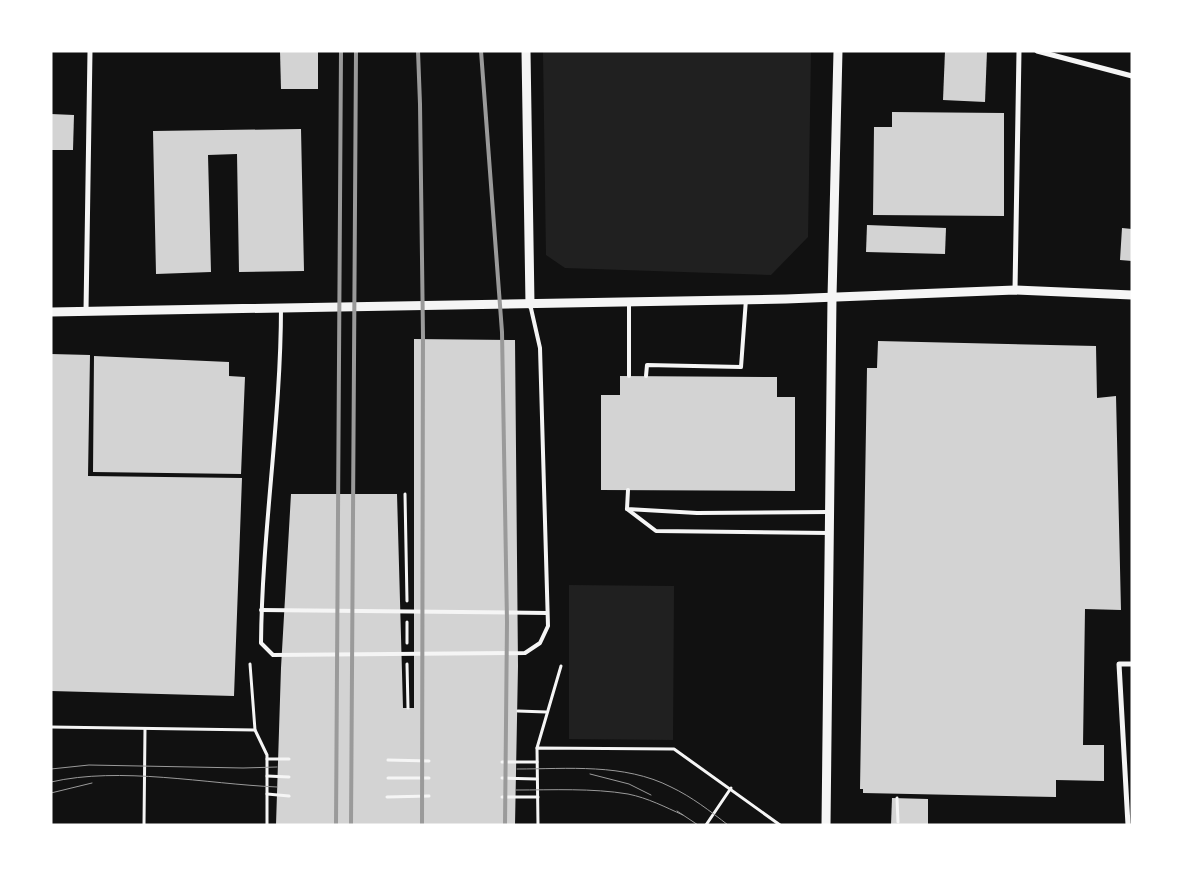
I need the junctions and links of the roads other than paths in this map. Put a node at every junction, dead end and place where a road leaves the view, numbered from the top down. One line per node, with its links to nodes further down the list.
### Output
1 (90, 51): 14 (street)
2 (526, 51): 12 (street)
3 (838, 51): 9 (street)
4 (1019, 51): 7 (street)
5 (1037, 51): 6 (street)
6 (1132, 76)
7 (1015, 290): 8 (street); 9 (street)
8 (1132, 295)
9 (832, 297): 10 (street); 20 (street)
10 (746, 299): 11 (street); 17 (lane)
11 (629, 301): 12 (street); 16 (lane)
12 (530, 304): 13 (street); 23 (lane)
13 (281, 307): 14 (street); 22 (lane)
14 (86, 311): 15 (street)
15 (51, 312)
16 (629, 376)
17 (646, 376)
18 (628, 490): 19 (lane)
19 (626, 509): 20 (lane); 21 (lane)
20 (830, 512): 21 (street)
21 (830, 532): 25 (street)
22 (261, 610): 23 (lane); 23 (lane)
23 (547, 613)
24 (1132, 664): 26 (street)
25 (826, 825)
26 (1128, 825)

